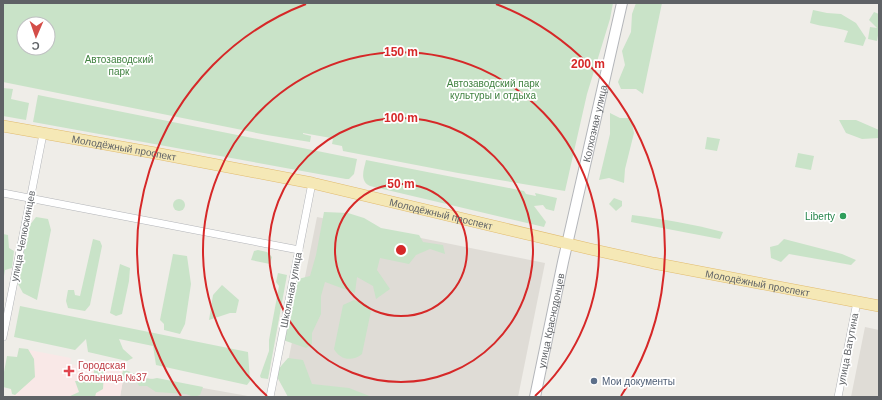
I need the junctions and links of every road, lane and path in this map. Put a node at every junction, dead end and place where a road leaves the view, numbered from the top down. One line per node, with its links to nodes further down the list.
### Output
1 (622, 3): 7 (main road, Колхозная улица)
2 (3, 126): 3 (main road, Молодёжный проспект)
3 (44, 134): 4 (main road, Молодёжный проспект); 6 (street, улица Челюскинцев)
4 (312, 183): 7 (main road, Молодёжный проспект); 8 (street, Школьная улица)
5 (3, 193): 6 (street)
6 (30, 198): 8 (street); 11 (street, улица Челюскинцев)
7 (567, 244): 9 (main road, Молодёжный проспект); 13 (main road, улица Краснодонцев)
8 (299, 250): 12 (street, Школьная улица)
9 (857, 302): 10 (main road, Молодёжный проспект); 14 (street, улица Ватутина)
10 (879, 306)
11 (3, 337)
12 (270, 397)
13 (535, 397)
14 (838, 397)

